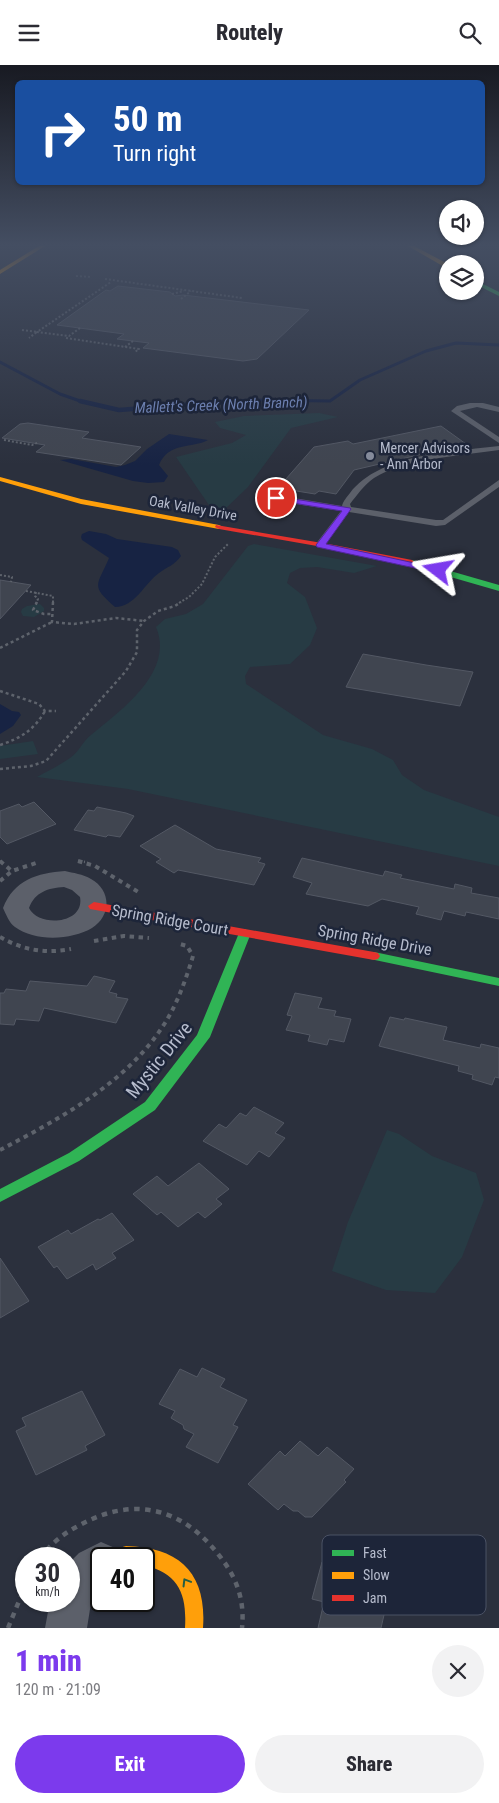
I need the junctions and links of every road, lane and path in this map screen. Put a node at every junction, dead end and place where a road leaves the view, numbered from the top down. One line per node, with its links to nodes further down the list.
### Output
1 (56, 319): 4 (path)
2 (80, 328): 5 (path)
3 (22, 330): 4 (path)
4 (37, 332): 5 (path); 6 (path)
5 (69, 336): 8 (path)
6 (29, 338)
7 (132, 341): 8 (path)
8 (125, 347): 9 (path)
9 (135, 352)
10 (499, 409): 12 (lane)
11 (4, 440): 13 (path)
12 (499, 441)
13 (39, 442)
14 (499, 447): 18 (lane)
15 (0, 479): 20 (main road, Oak Valley Drive)
16 (499, 483): 18 (lane)
17 (276, 498): 18 (lane)
18 (347, 509): 20 (lane)
19 (234, 539): 27 (path)
20 (320, 545): 23 (main road, Oak Valley Drive)
21 (0, 575): 22 (path)
22 (11, 582)
23 (499, 588)
24 (26, 591): 25 (path)
25 (36, 593): 26 (path); 26 (path)
26 (52, 614): 28 (path)
27 (144, 621): 28 (path); 34 (path)
28 (52, 622): 29 (path)
29 (0, 648)
30 (0, 691): 31 (path)
31 (45, 711): 32 (path); 33 (path)
32 (56, 711)
33 (0, 745)
34 (0, 769)
35 (0, 861): 38 (path)
36 (48, 861): 38 (path)
37 (76, 861): 41 (path)
38 (12, 871): 39 (path); 40 (path)
39 (16, 875)
40 (0, 881)
41 (144, 894)
42 (94, 906): 43 (main road, Spring Ridge Court)
43 (245, 933): 49 (main road, Spring Ridge Drive); 51 (main road, Mystic Drive)
44 (0, 937): 48 (path)
45 (158, 940): 46 (path)
46 (90, 943)
47 (176, 943): 50 (path)
48 (74, 948)
49 (499, 982)
50 (0, 1150)
51 (0, 1196)
52 (155, 1557): 57 (main road, one-way to 52)
53 (90, 1571): 56 (street)
54 (15, 1611): 55 (path)
55 (8, 1628)
56 (66, 1628)
57 (194, 1628)

